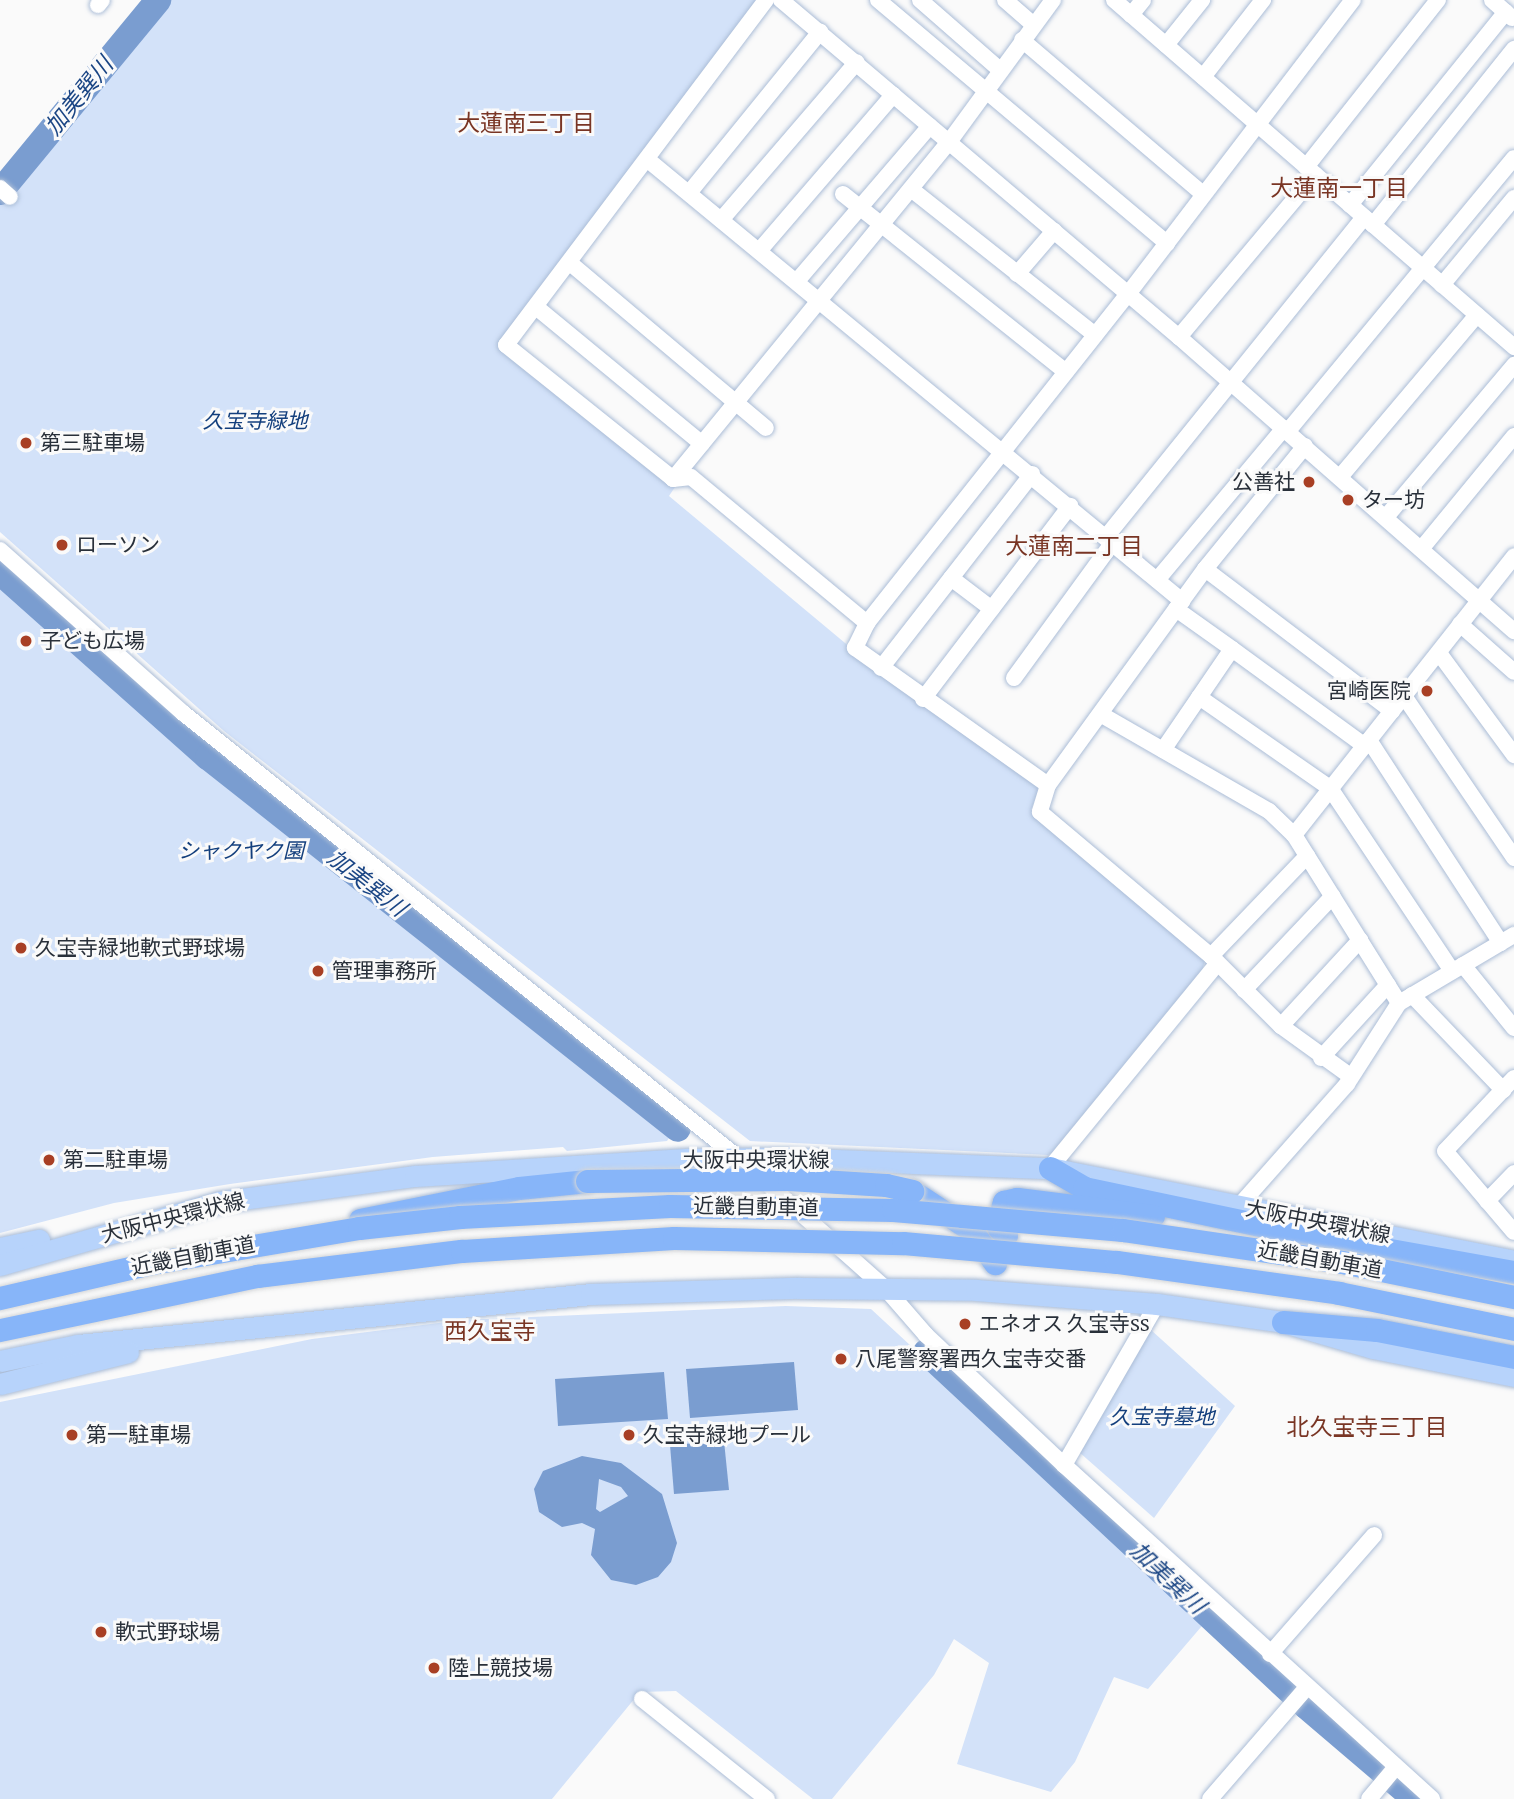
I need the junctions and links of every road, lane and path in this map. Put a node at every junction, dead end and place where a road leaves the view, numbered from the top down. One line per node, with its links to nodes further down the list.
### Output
1 (766, 0): 30 (street)
2 (781, 0): 17 (street)
3 (878, 0): 24 (street)
4 (920, 0): 22 (street)
5 (1005, 0): 16 (street)
6 (1053, 0): 16 (street)
7 (1114, 0): 14 (street)
8 (1143, 0): 14 (street)
9 (1202, 0): 19 (street)
10 (1263, 0): 23 (street)
11 (1353, 0): 26 (street)
12 (1438, 0): 31 (street)
13 (1492, 0): 15 (street)
14 (1131, 15): 19 (street)
15 (1510, 16): 38 (street)
16 (1034, 25): 18 (street)
17 (820, 32): 21 (street); 34 (street)
18 (1023, 40): 22 (street); 36 (street)
19 (1166, 45): 23 (street)
20 (1514, 50): 41 (street)
21 (857, 62): 25 (street); 40 (street)
22 (1000, 70): 24 (street)
23 (1203, 77): 26 (street)
24 (984, 92): 28 (street); 44 (street)
25 (893, 94): 27 (street); 45 (street)
26 (1256, 125): 31 (street); 36 (street)
27 (930, 126): 28 (street); 39 (street)
28 (949, 142): 33 (street); 43 (street)
29 (1514, 158): 32 (street)
30 (649, 160): 34 (street); 46 (street)
31 (1311, 171): 38 (street); 56 (street)
32 (1497, 178): 37 (street); 47 (street)
33 (911, 189): 42 (street); 48 (street)
34 (689, 193): 40 (street)
35 (843, 194): 39 (street)
36 (1203, 194): 44 (street)
37 (1514, 195): 50 (street)
38 (1350, 205): 41 (street)
39 (859, 209): 42 (street); 49 (street)
40 (722, 220): 45 (street)
41 (1368, 221): 47 (street); 60 (street)
42 (881, 228): 52 (street); 59 (street)
43 (1054, 230): 48 (street); 51 (street)
44 (1167, 243): 51 (street)
45 (759, 251): 49 (street)
46 (570, 262): 53 (street); 61 (street)
47 (1423, 268): 50 (street); 63 (street)
48 (1017, 274): 55 (street)
49 (797, 281): 52 (street)
50 (1442, 285): 54 (street)
51 (1128, 294): 55 (street); 56 (street)
52 (821, 301): 61 (street); 67 (street)
53 (536, 307): 65 (street); 70 (street)
54 (1477, 315): 57 (street); 69 (street)
55 (1096, 335): 59 (street)
56 (1180, 337): 60 (street)
57 (1514, 347)
58 (1514, 365): 72 (street)
59 (1066, 372): 67 (street)
60 (1228, 380): 63 (street); 73 (street)
61 (737, 402): 62 (street); 65 (street)
62 (766, 428)
63 (1286, 429): 66 (street); 79 (street)
64 (1514, 436): 74 (street)
65 (702, 444): 70 (street)
66 (1305, 446): 69 (street); 77 (street)
67 (1003, 449): 68 (street); 83 (street)
68 (1032, 474): 71 (street); 78 (street)
69 (1340, 477): 72 (street)
70 (673, 480): 83 (street)
71 (1070, 506): 73 (street); 82 (street)
72 (1386, 517): 74 (street)
73 (1110, 540): 79 (street); 90 (street)
74 (1422, 548): 80 (street)
75 (0, 550): 117 (street)
76 (1514, 556): 80 (street)
77 (1205, 569): 81 (street); 94 (street)
78 (951, 578): 82 (street); 88 (street)
79 (1157, 580): 81 (street)
80 (1479, 598): 84 (street); 85 (street)
81 (1179, 605): 86 (street); 95 (street)
82 (992, 609): 93 (street)
83 (867, 623): 88 (street)
84 (1460, 624): 87 (street); 89 (street)
85 (1514, 631)
86 (1232, 649): 92 (street); 96 (street)
87 (1439, 653): 91 (street); 98 (street)
88 (881, 667): 93 (street)
89 (1514, 672)
90 (1014, 678)
91 (1404, 696): 94 (street); 103 (street)
92 (1199, 697): 97 (street); 100 (street)
93 (923, 699): 99 (street)
94 (1392, 711): 96 (street)
95 (1102, 715): 97 (street); 99 (street)
96 (1367, 743): 100 (street); 106 (street)
97 (1163, 750): 101 (street)
98 (1514, 755)
99 (1048, 785): 107 (street)
100 (1330, 789): 101 (street); 108 (street)
101 (1294, 835): 102 (street)
102 (1307, 856): 104 (street); 107 (street)
103 (1514, 858)
104 (1333, 896): 105 (street); 110 (street)
105 (1360, 940): 109 (street); 112 (street)
106 (1508, 943): 108 (street)
107 (1214, 960): 110 (street); 118 (street)
108 (1457, 968): 111 (street); 113 (street)
109 (1388, 985): 111 (street); 114 (street)
110 (1244, 990): 112 (street)
111 (1405, 999): 115 (street); 116 (street)
112 (1281, 1026): 114 (street)
113 (1514, 1028)
114 (1321, 1058): 115 (street)
115 (1350, 1076): 122 (street)
116 (1508, 1084): 120 (street)
117 (740, 1159): 118 (main road, 大阪中央環状線); 121 (main road, 大阪中央環状線); 131 (street)
118 (1050, 1168): 122 (main road, 大阪中央環状線); 125 (highway)
119 (1514, 1172): 120 (street)
120 (1487, 1200): 123 (street)
121 (219, 1202): 127 (main road); 130 (main road, 大阪中央環状線)
122 (1239, 1206): 129 (main road, 大阪中央環状線)
123 (1514, 1232): 129 (street)
124 (1006, 1235): 125 (highway)
125 (1312, 1236): 129 (highway)
126 (251, 1244): 128 (highway, bridge); 132 (highway, 近畿自動車道, bridge); 133 (highway, 近畿自動車道, bridge)
127 (0, 1248)
128 (995, 1263)
129 (1513, 1264)
130 (0, 1265)
131 (886, 1289): 134 (main road); 138 (main road); 143 (street)
132 (1514, 1297)
133 (0, 1298)
134 (1157, 1304): 135 (main road); 143 (street)
135 (1283, 1322): 139 (highway); 141 (main road)
136 (1514, 1329): 137 (highway, 近畿自動車道, bridge)
137 (0, 1330)
138 (181, 1338): 140 (main road); 142 (main road)
139 (1505, 1355)
140 (0, 1361)
141 (1514, 1376)
142 (0, 1384)
143 (1064, 1465): 145 (street)
144 (1374, 1535): 145 (street)
145 (1270, 1654): 146 (street)
146 (1300, 1694): 148 (street); 150 (street)
147 (642, 1699): 149 (street)
148 (1390, 1773): 151 (street); 152 (street)
149 (767, 1799)
150 (1210, 1799)
151 (1369, 1799)
152 (1432, 1799)

